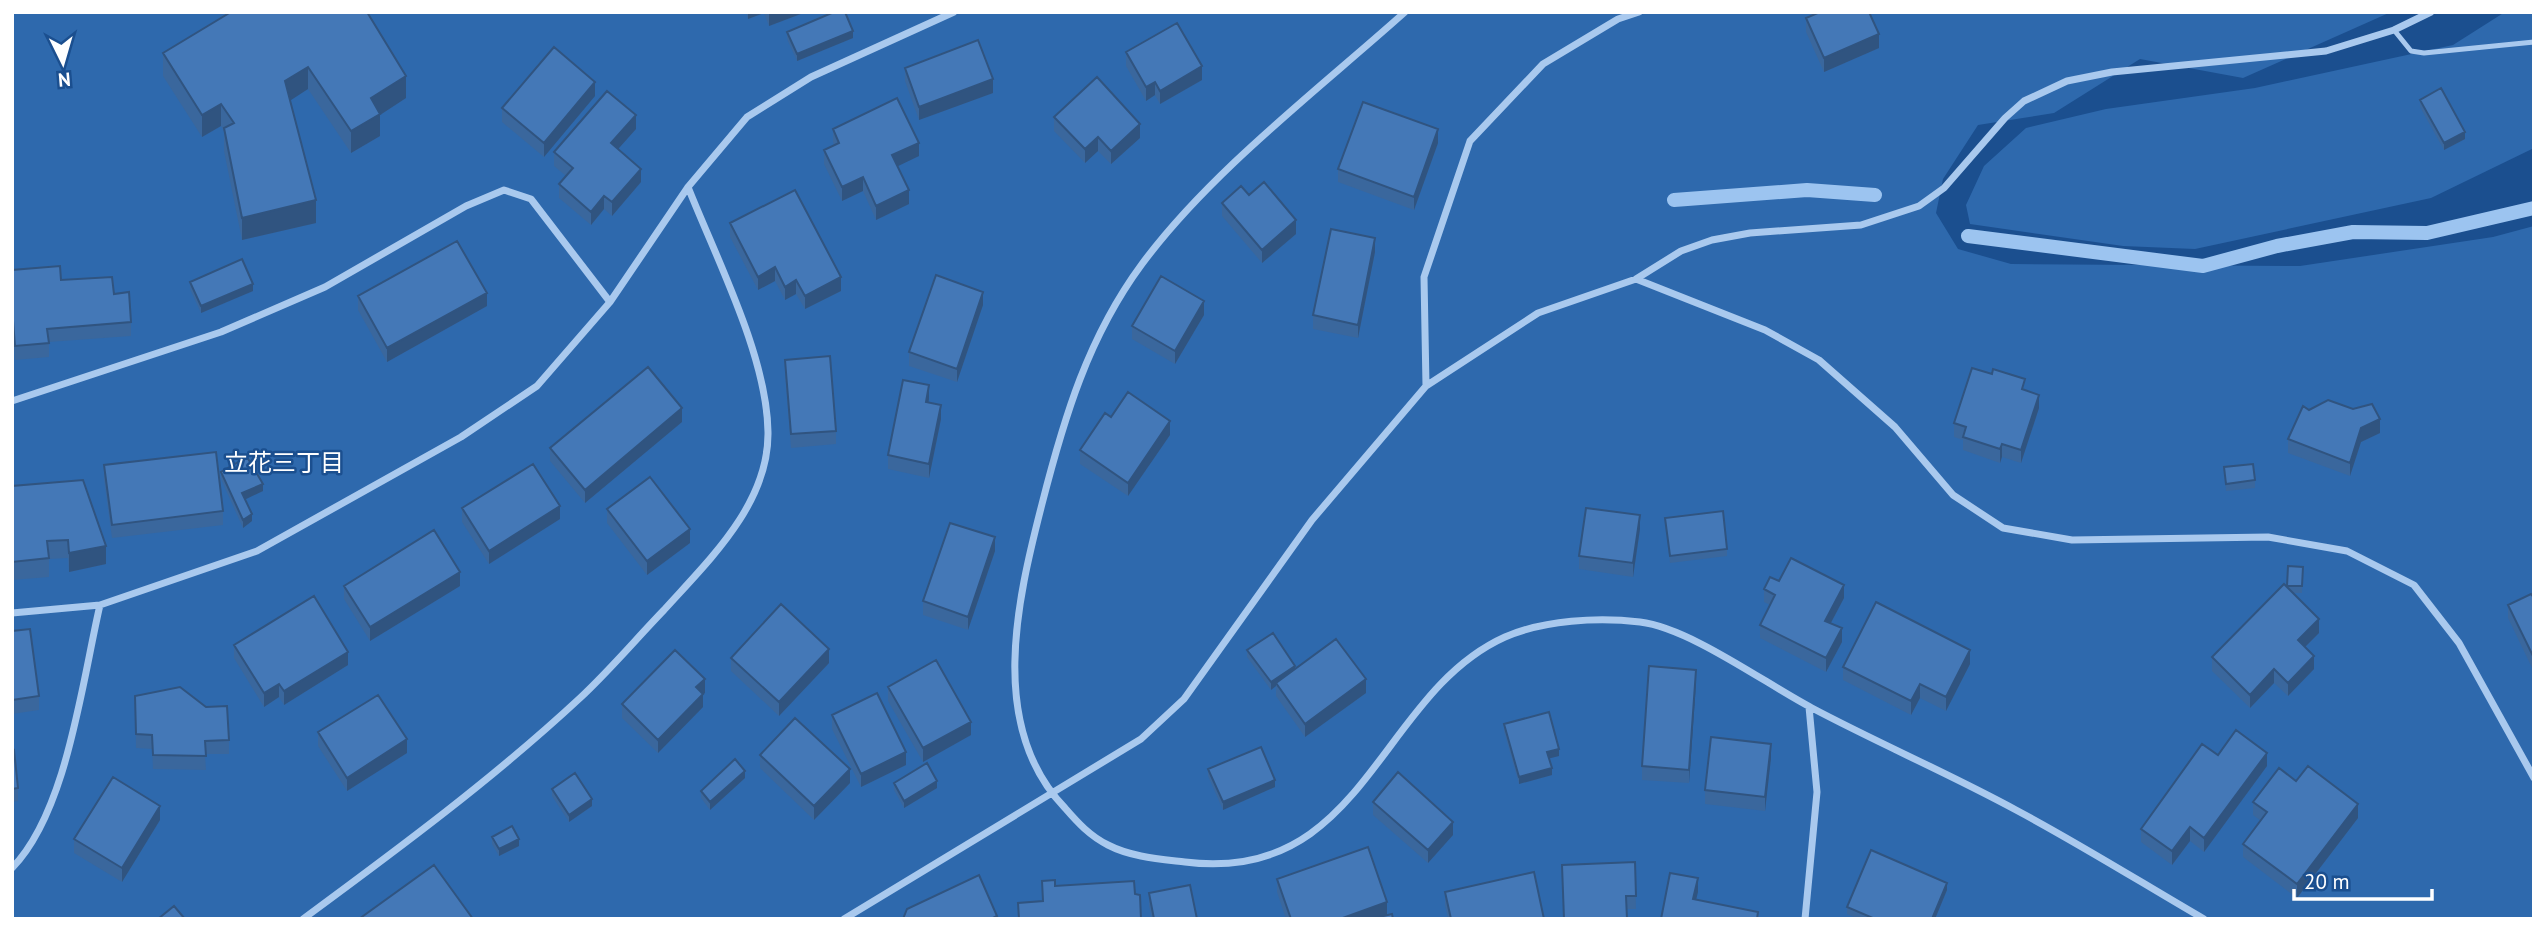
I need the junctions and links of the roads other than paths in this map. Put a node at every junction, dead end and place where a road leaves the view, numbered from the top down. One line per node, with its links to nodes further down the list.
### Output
1 (954, 12): 7 (street)
2 (1405, 12): 16 (street)
3 (1639, 12): 10 (street)
4 (2431, 12): 5 (street)
5 (2395, 30): 6 (lane); 8 (street)
6 (2534, 42)
7 (688, 187): 9 (street); 18 (street)
8 (1636, 279): 10 (street); 15 (street)
9 (610, 302): 11 (street); 12 (street)
10 (1426, 386): 16 (street)
11 (12, 401)
12 (100, 605): 13 (street); 17 (street)
13 (12, 613)
14 (1809, 706): 16 (street); 20 (street); 21 (street)
15 (2534, 778)
16 (1049, 792): 19 (street)
17 (12, 868)
18 (303, 919)
19 (844, 919)
20 (1805, 919)
21 (2204, 919)

